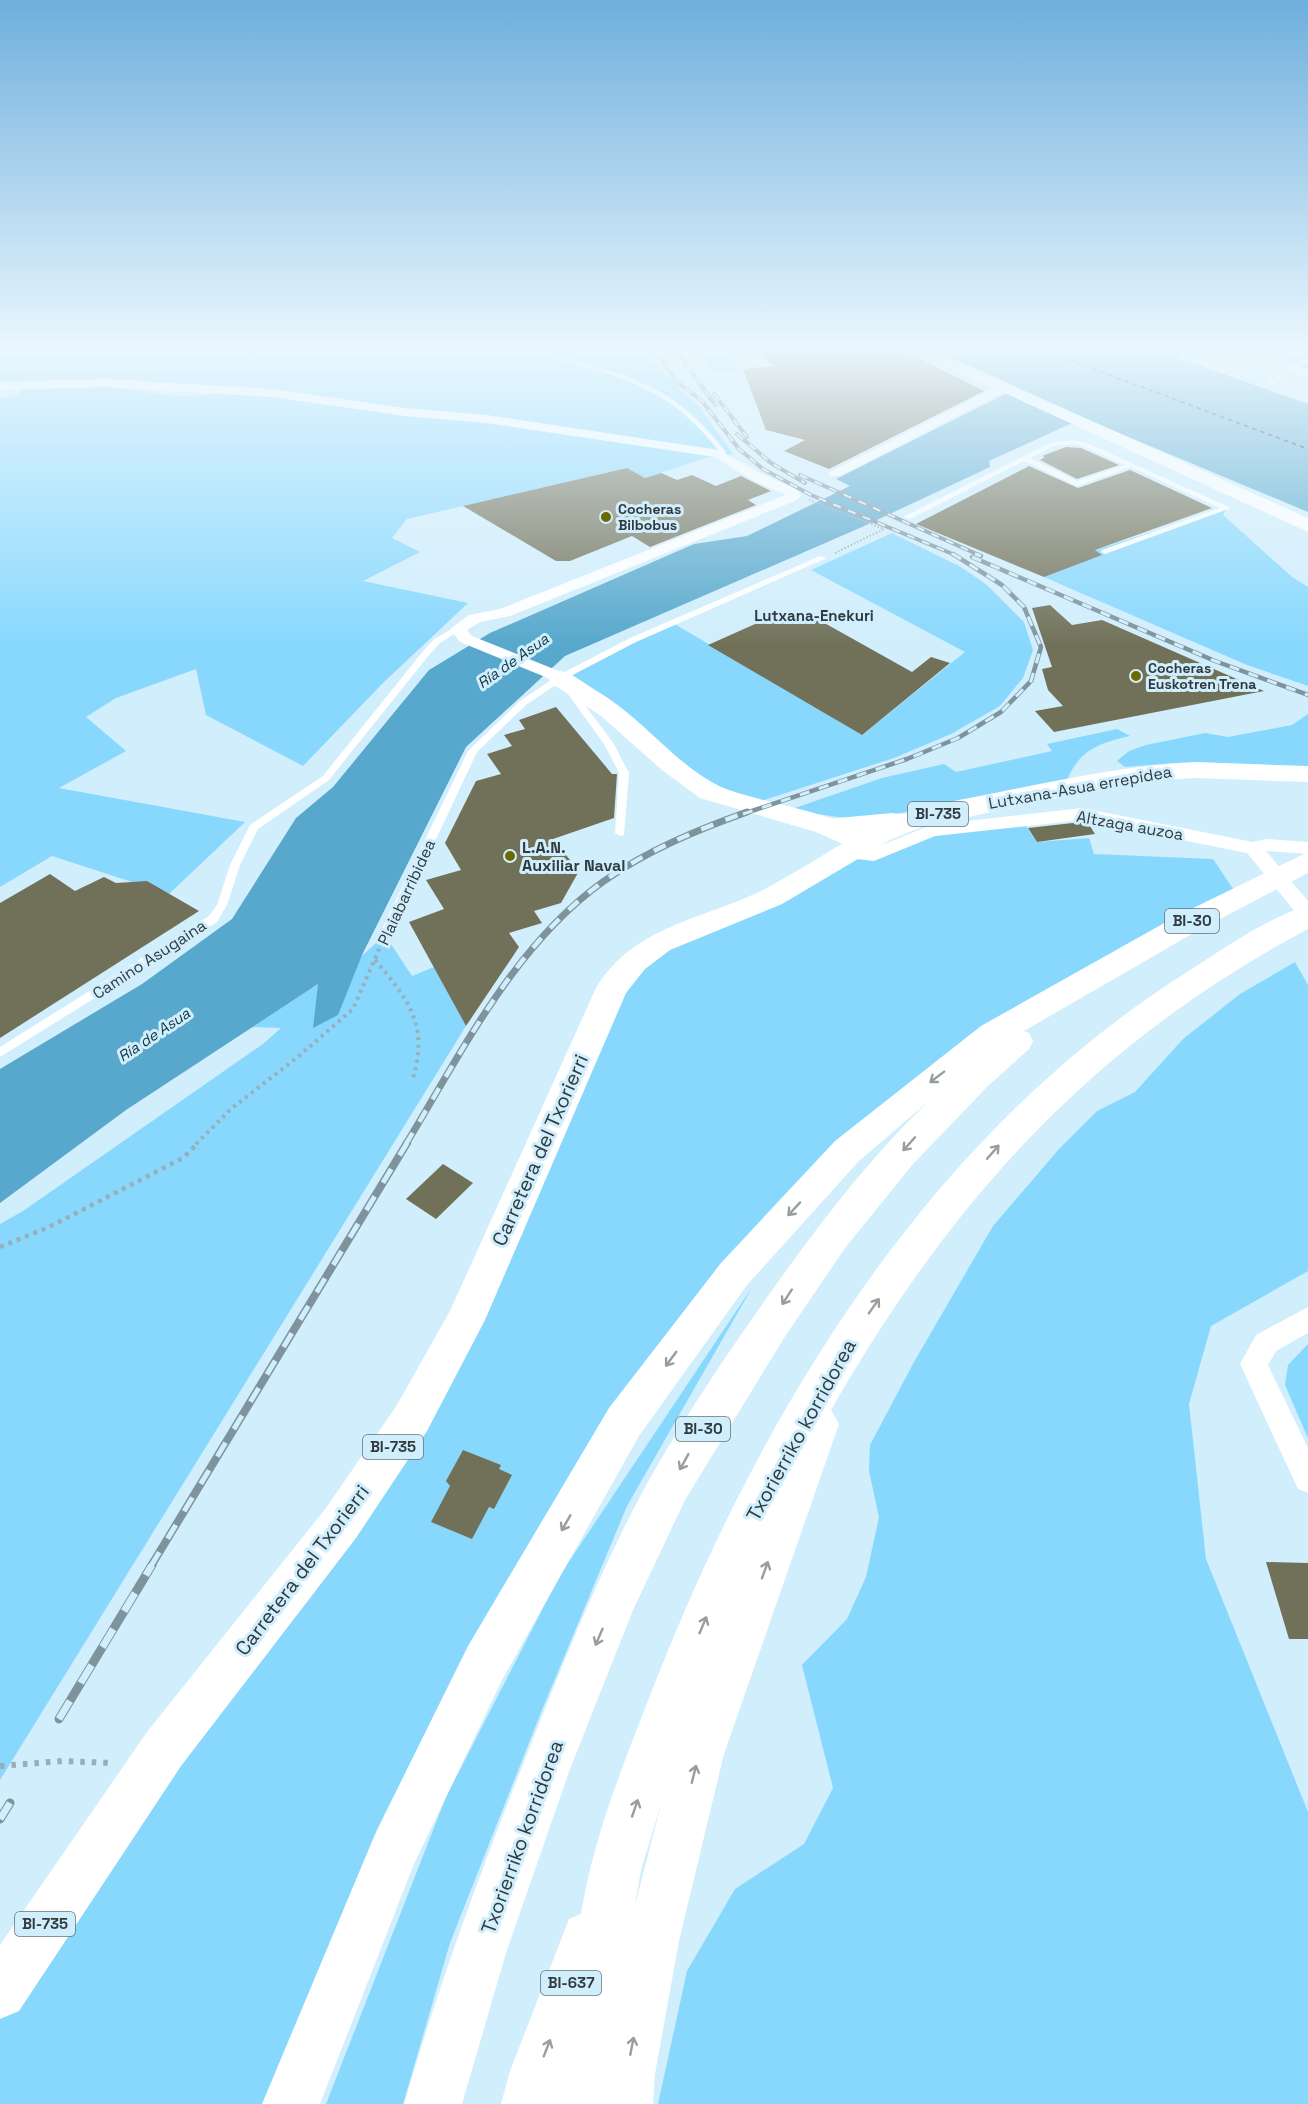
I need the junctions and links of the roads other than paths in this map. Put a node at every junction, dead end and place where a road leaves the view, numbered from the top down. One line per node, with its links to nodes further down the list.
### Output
1 (687, 449): 7 (street)
2 (721, 449): 7 (lane)
3 (884, 449): 11 (street)
4 (1042, 449): 8 (lane)
5 (1096, 449): 10 (lane)
6 (1139, 449): 9 (main road)
7 (719, 454): 17 (street)
8 (1024, 458): 10 (lane); 13 (lane)
9 (1164, 460): 12 (main road); 14 (main road)
10 (1131, 465): 12 (lane)
11 (835, 473)
12 (1181, 478): 14 (main road); 15 (lane)
13 (907, 517)
14 (1308, 528)
15 (1105, 552)
16 (823, 558): 18 (lane, Plaiabarribidea)
17 (462, 634): 18 (street); 31 (lane, Camino Asugaina)
18 (557, 676): 21 (main road); 22 (lane); 28 (lane, Plaiabarribidea)
19 (1308, 774): 20 (main road, Lutxana-Asua errepidea / BI-735)
20 (915, 820): 21 (main road); 23 (main road, Lutxana-Asua errepidea / BI-735)
21 (814, 822): 23 (main road)
22 (620, 833)
23 (856, 848): 24 (street, Altzaga auzoa); 30 (main road, Lutxana-Asua errepidea / BI-735)
24 (1253, 848): 25 (street, Altzaga auzoa); 27 (street)
25 (1308, 848)
26 (1308, 861): 29 (main road, BI-30)
27 (1303, 918): 33 (main road, Txorierriko korridorea, one-way to 27)
28 (385, 935)
29 (1147, 947): 37 (main road, one-way to 37); 38 (main road, Txorierriko korridorea / BI-30, one-way to 38)
30 (612, 988): 36 (main road, Carretera del Txorierri / BI-735)
31 (0, 1053)
32 (1308, 1319): 34 (street)
33 (846, 1345): 35 (main road, Txorierriko korridorea, one-way to 33); 41 (main road, one-way to 33)
34 (1308, 1479)
35 (616, 1863): 39 (main road, BI-637, one-way to 35); 40 (main road, Txorierriko korridorea)
36 (0, 1992)
37 (291, 2104)
38 (433, 2104)
39 (530, 2104)
40 (574, 2104)
41 (624, 2104)

